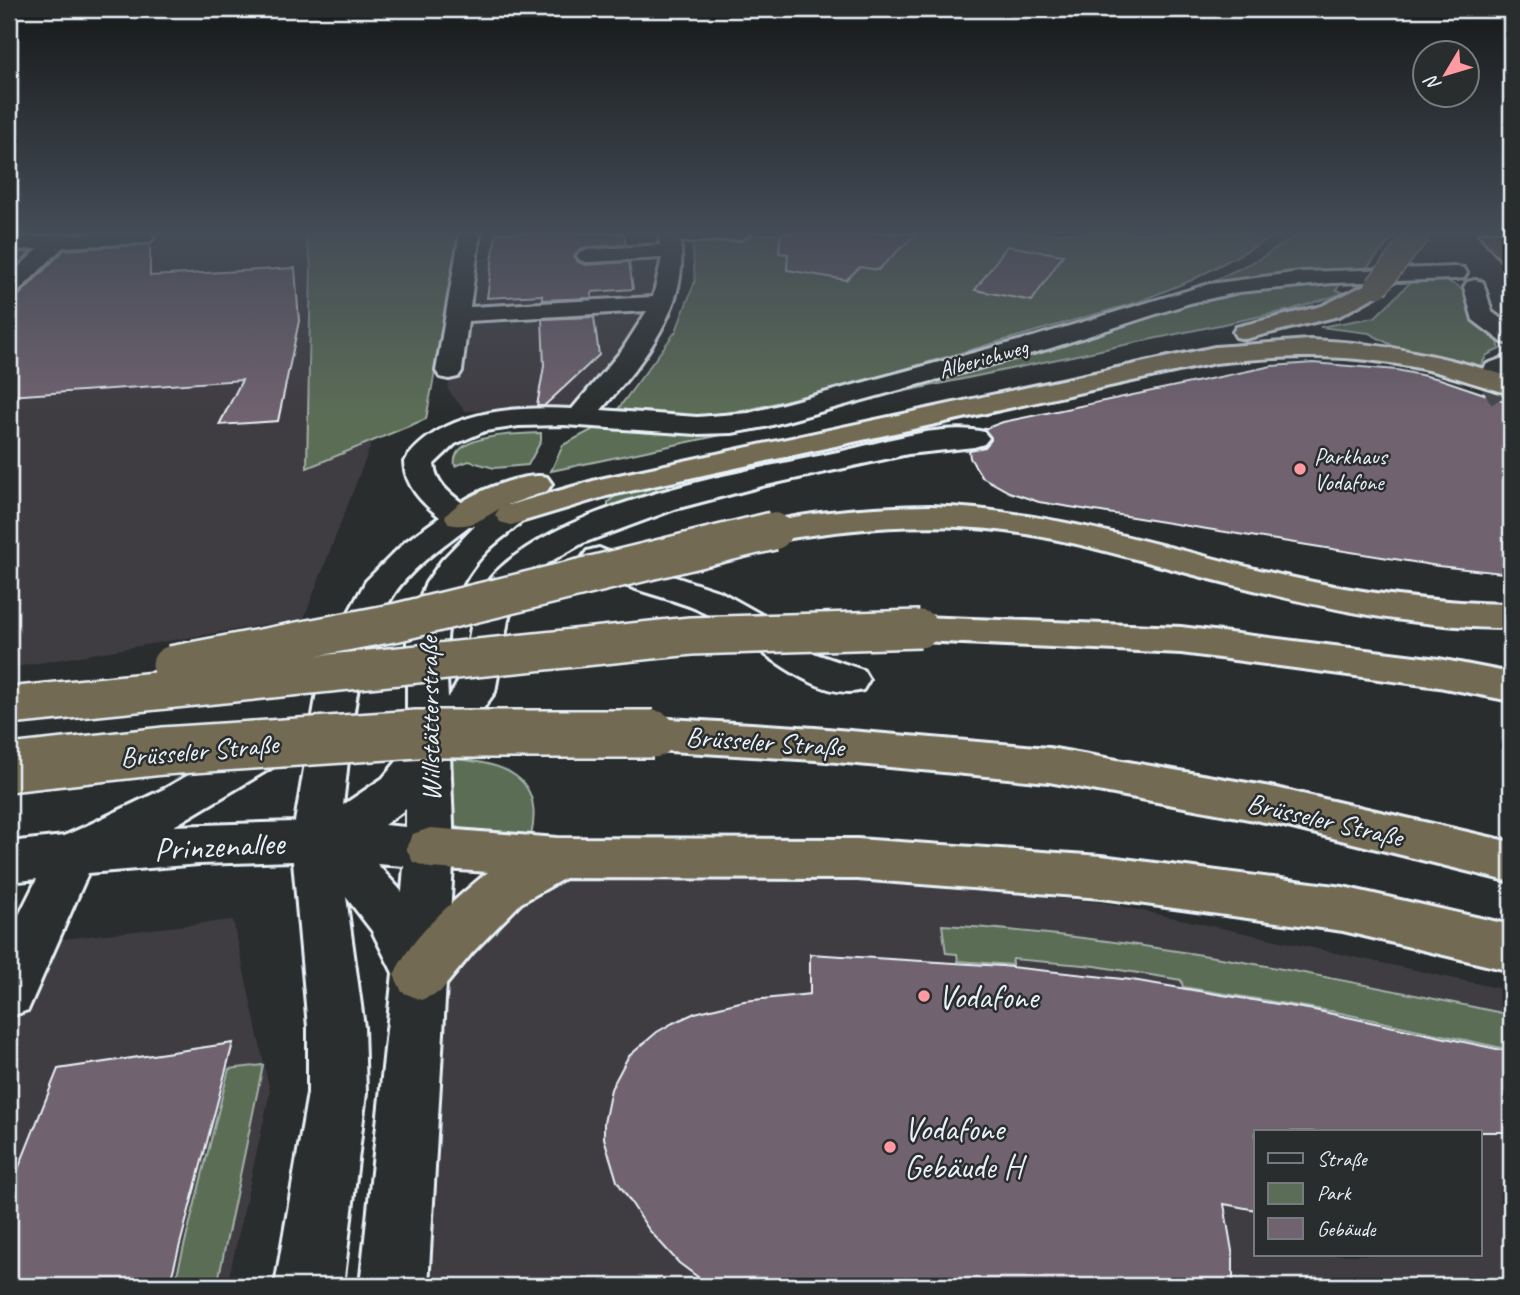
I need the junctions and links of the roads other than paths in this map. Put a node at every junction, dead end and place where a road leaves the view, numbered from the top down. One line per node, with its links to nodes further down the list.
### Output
1 (461, 293): 7 (street)
2 (665, 293): 6 (street)
3 (1203, 293): 11 (street, Alberichweg)
4 (1366, 293): 17 (highway, bridge)
5 (1471, 293): 8 (street)
6 (661, 303): 7 (street); 11 (street)
7 (457, 316): 9 (street)
8 (1511, 337)
9 (449, 371)
10 (1506, 373): 13 (highway)
11 (580, 416): 17 (street, Alberichweg)
12 (974, 438): 14 (street)
13 (800, 445): 14 (street); 15 (highway)
14 (754, 478): 18 (street)
15 (600, 488): 16 (highway); 18 (street)
16 (511, 515): 17 (street)
17 (467, 531): 24 (street); 26 (street, Willstätterstraße)
18 (581, 531): 19 (street)
19 (538, 554): 21 (street); 26 (street)
20 (1511, 616): 23 (highway, bridge)
21 (849, 680)
22 (1511, 687): 25 (highway, bridge)
23 (9, 688)
24 (337, 692): 28 (street); 30 (street)
25 (9, 706)
26 (430, 750): 28 (street); 29 (street, Willstätterstraße)
27 (9, 768): 33 (highway, Brüsseler Straße, bridge)
28 (315, 841): 29 (street, Prinzenallee); 30 (street, Prinzenallee); 35 (street, Willstätterstraße); 37 (street)
29 (430, 848): 31 (highway); 35 (street, Willstätterstraße)
30 (74, 853): 32 (street, Prinzenallee); 36 (street)
31 (558, 858): 34 (highway); 35 (highway)
32 (9, 862)
33 (1511, 862)
34 (1511, 948)
35 (421, 975): 38 (street, Willstätterstraße)
36 (9, 992)
37 (309, 1286)
38 (394, 1286)

